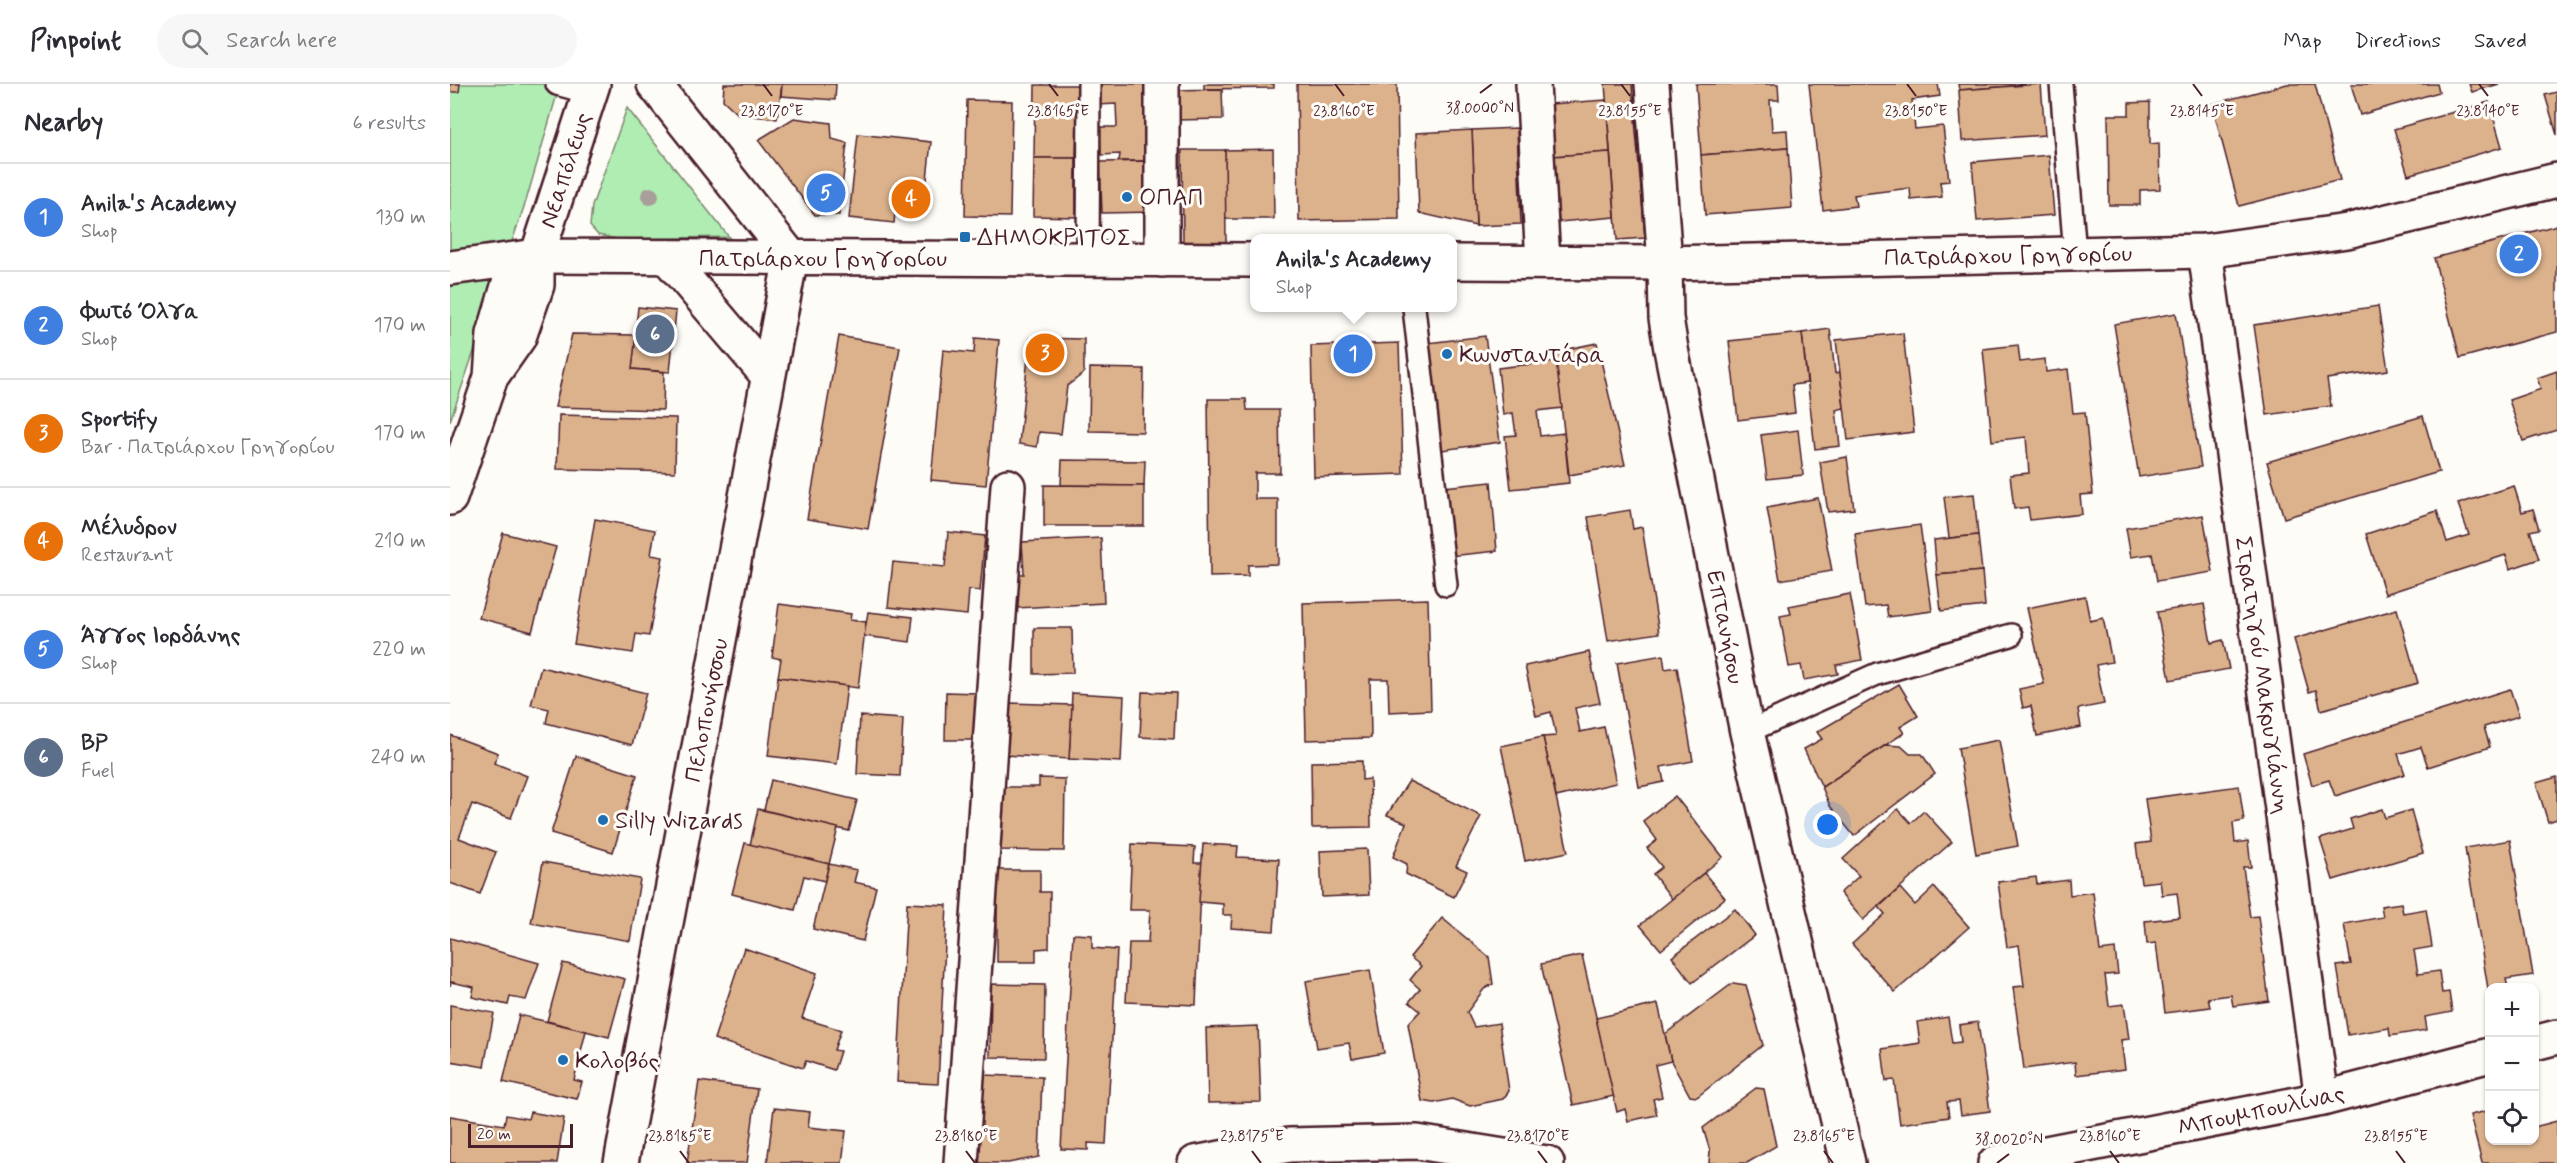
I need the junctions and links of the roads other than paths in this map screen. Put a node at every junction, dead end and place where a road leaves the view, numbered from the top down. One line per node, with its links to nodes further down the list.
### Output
1 (556, 84): 8 (lane)
2 (654, 84): 14 (street)
3 (1089, 84): 15 (lane)
4 (1162, 84): 16 (street)
5 (1533, 84): 19 (street)
6 (1652, 84): 20 (street, Επτανήσου)
7 (2061, 84): 11 (lane)
8 (591, 88): 12 (street, Νεαπόλεως)
9 (2557, 180): 10 (street, Πατριάρχου Γρηγορίου)
10 (2205, 251): 11 (street, Πατριάρχου Γρηγορίου); 32 (street, Στρατηγού Μακρυγιάννη)
11 (2075, 254): 20 (street, Πατριάρχου Γρηγορίου)
12 (537, 256): 13 (street, Πατριάρχου Γρηγορίου); 21 (street, Πατριάρχου Γρηγορίου); 25 (street, Νεαπόλεως)
13 (668, 257): 14 (street, Πατριάρχου Γρηγορίου); 23 (street)
14 (791, 257): 15 (street, Πατριάρχου Γρηγορίου); 23 (street, Πελοπονήσσου)
15 (1088, 259): 16 (street, Πατριάρχου Γρηγορίου)
16 (1162, 260): 17 (street, Πατριάρχου Γρηγορίου)
17 (1250, 260)
18 (1457, 262): 19 (street, Πατριάρχου Γρηγορίου)
19 (1543, 262): 20 (street, Πατριάρχου Γρηγορίου)
20 (1665, 263): 28 (street, Επτανήσου)
21 (450, 268)
22 (1414, 312): 26 (lane)
23 (768, 376): 33 (street, Πελοπονήσσου)
24 (1008, 486): 34 (street)
25 (450, 498)
26 (1446, 585)
27 (2011, 635): 28 (lane)
28 (1747, 732): 37 (street, Επτανήσου)
29 (2557, 1037): 30 (street)
30 (2539, 1042)
31 (2485, 1056): 32 (street, Μπουμπουλίνας)
32 (2322, 1100): 38 (street, Μπουμπουλίνας)
33 (621, 1163)
34 (961, 1163)
35 (1195, 1163): 36 (street)
36 (1546, 1163)
37 (1848, 1163)
38 (1995, 1163)

